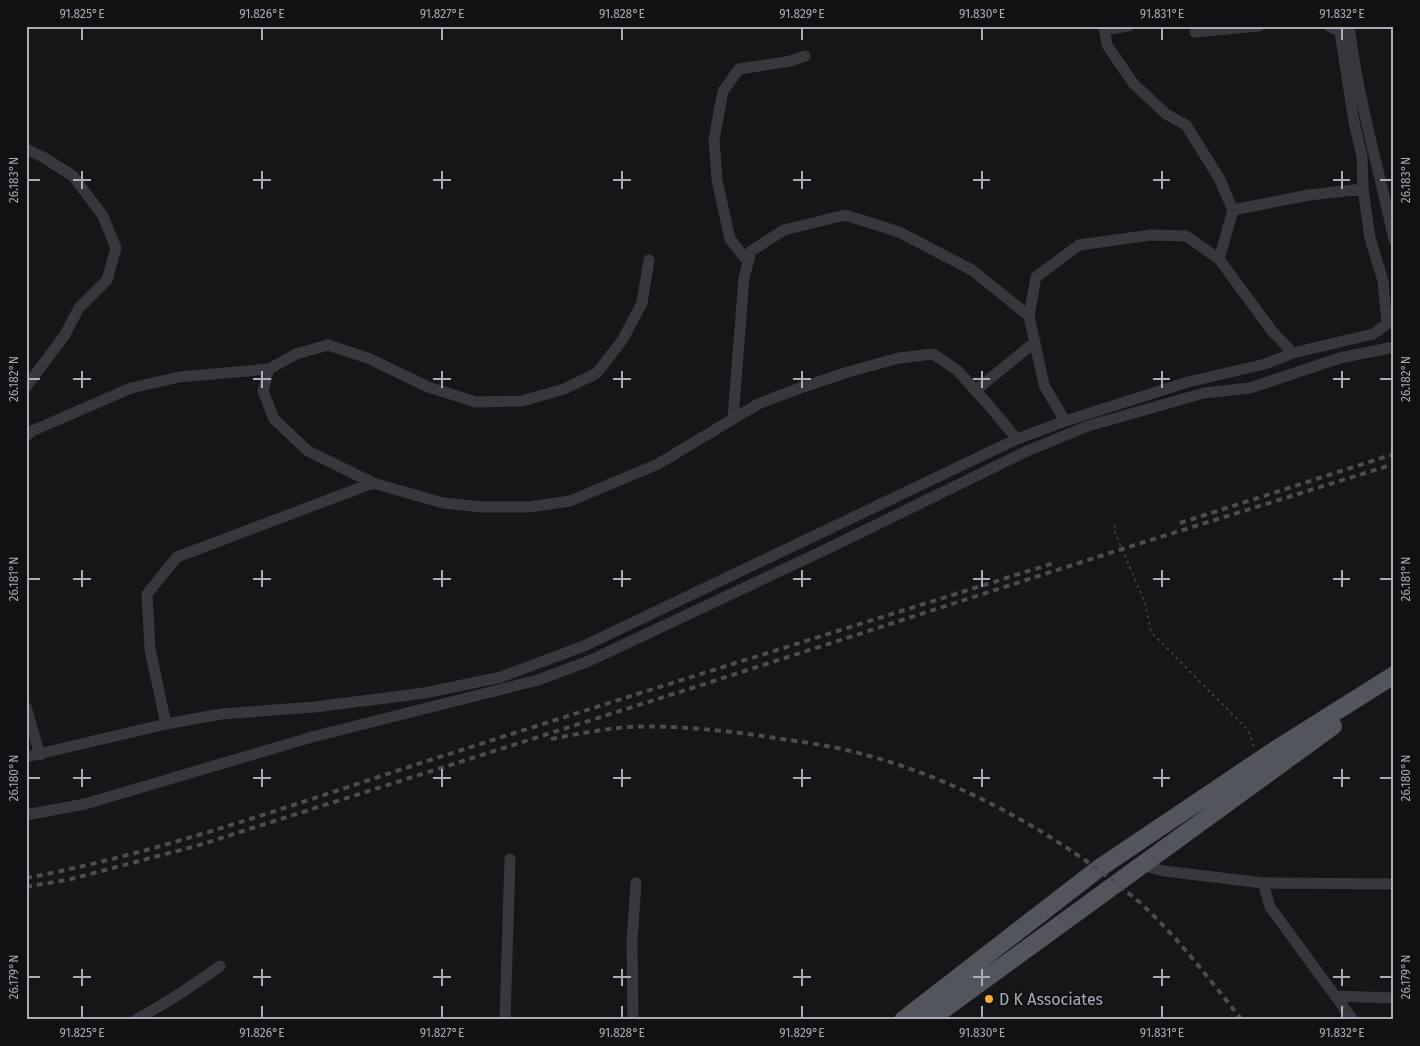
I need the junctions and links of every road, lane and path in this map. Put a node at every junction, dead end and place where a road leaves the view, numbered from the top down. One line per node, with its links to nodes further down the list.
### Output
1 (1128, 26): 5 (street)
2 (1259, 26): 6 (street)
3 (1329, 26): 9 (street)
4 (1349, 26): 11 (street)
5 (1104, 28): 10 (street)
6 (1195, 32)
7 (805, 56): 14 (street)
8 (26, 149): 20 (street)
9 (1363, 189): 10 (street); 18 (street)
10 (1232, 210): 12 (street)
11 (1394, 240)
12 (1219, 259): 15 (street); 18 (street)
13 (648, 260): 19 (street)
14 (748, 262): 15 (street); 22 (street)
15 (1029, 316): 16 (street)
16 (1035, 342): 21 (street); 23 (street)
17 (1394, 347): 38 (street)
18 (1293, 353): 23 (street)
19 (269, 369): 24 (street); 26 (street)
20 (26, 387)
21 (976, 390): 22 (street); 25 (street)
22 (733, 419): 26 (street)
23 (1064, 421): 25 (street)
24 (26, 436)
25 (1017, 439): 33 (street)
26 (373, 483): 33 (street)
27 (1114, 525): 29 (path)
28 (1133, 565): 29 (path)
29 (1129, 568): 35 (path)
30 (1394, 675): 34 (main road)
31 (1394, 686): 34 (main road)
32 (26, 708): 36 (street)
33 (166, 724): 36 (street)
34 (1293, 746): 40 (main road); 50 (main road)
35 (1254, 749)
36 (40, 754): 37 (street)
37 (26, 758)
38 (26, 815)
39 (510, 859): 48 (street)
40 (1143, 865): 42 (street); 51 (main road)
41 (636, 883): 49 (street)
42 (1263, 883): 43 (street); 45 (street)
43 (1394, 884)
44 (220, 966): 47 (street)
45 (1335, 996): 46 (street); 52 (street)
46 (1394, 998)
47 (135, 1020)
48 (505, 1020)
49 (633, 1020)
50 (903, 1020)
51 (929, 1020)
52 (1353, 1020)

